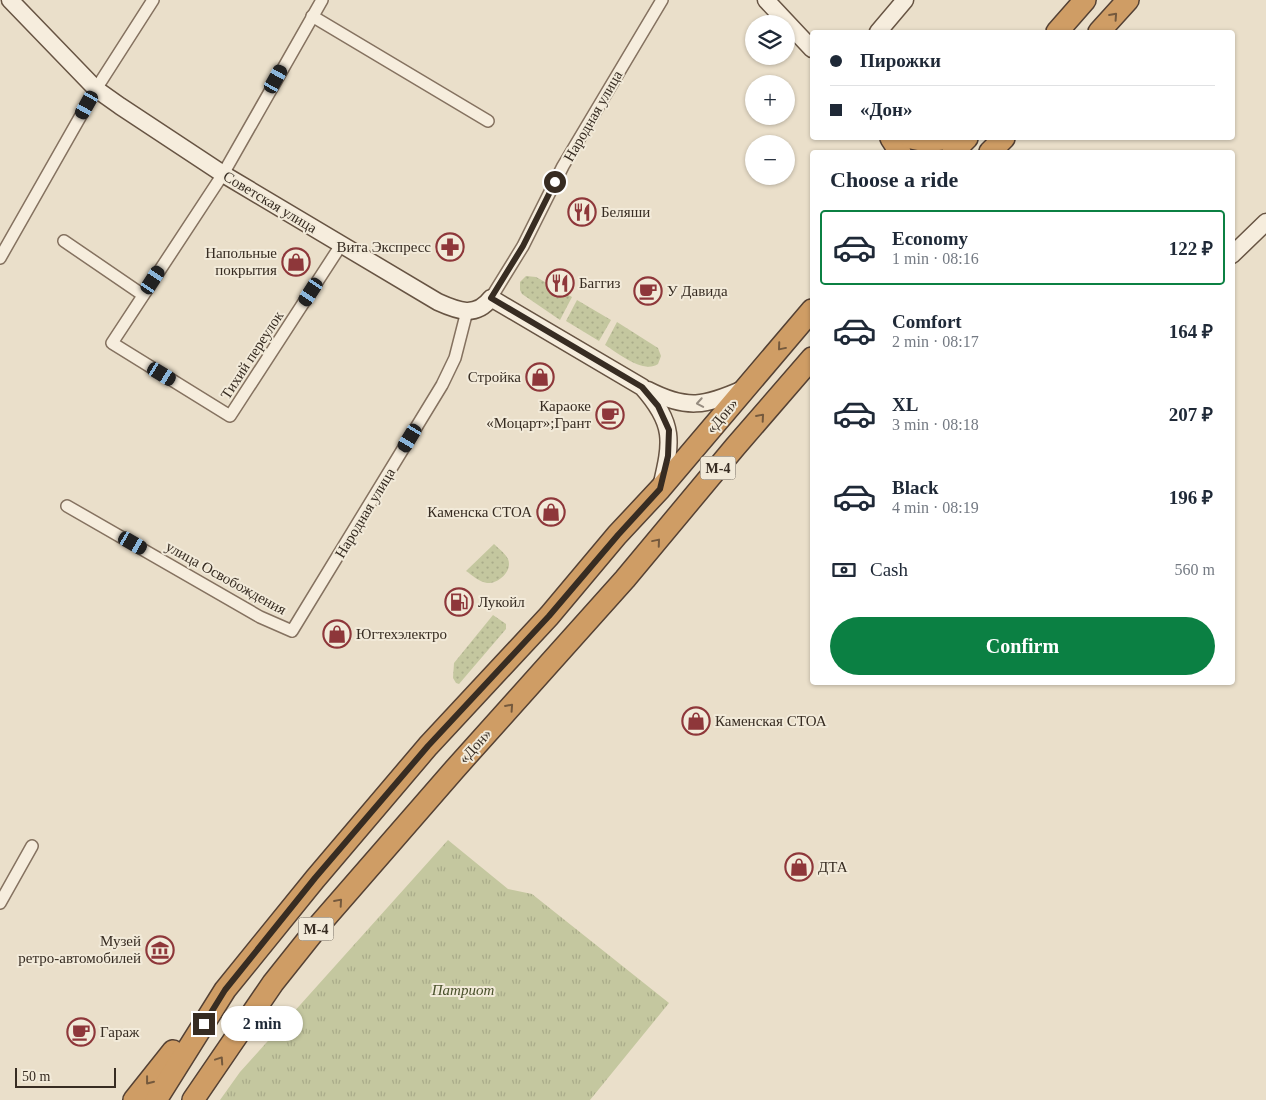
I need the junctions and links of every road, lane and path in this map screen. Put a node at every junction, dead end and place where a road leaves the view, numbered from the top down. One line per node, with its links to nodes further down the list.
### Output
1 (10, 0): 14 (main road, Советская улица)
2 (152, 0): 14 (street)
3 (322, 0): 9 (street, Тихий переулок)
4 (663, 0): 29 (street, Народная улица)
5 (766, 0): 13 (main road)
6 (905, 0): 10 (main road)
7 (1085, 0): 11 (highway)
8 (1128, 0): 12 (highway, one-way to 8)
9 (312, 16): 15 (street); 22 (street, Тихий переулок)
10 (880, 30)
11 (1059, 30)
12 (1101, 30)
13 (810, 47)
14 (96, 89): 22 (main road, Советская улица); 27 (street)
15 (488, 121)
16 (921, 140): 17 (highway)
17 (934, 140)
18 (965, 140): 20 (highway)
19 (1002, 140): 21 (highway)
20 (955, 150)
21 (992, 150)
22 (222, 174): 25 (main road, Советская улица); 28 (street, Тихий переулок)
23 (1266, 222): 26 (main road)
24 (64, 241): 28 (street)
25 (341, 245): 28 (street, Тихий переулок); 30 (main road, Советская улица)
26 (1235, 252)
27 (0, 258)
28 (143, 295)
29 (491, 298): 30 (main road, Народная улица); 33 (main road)
30 (473, 310): 37 (street, Народная улица)
31 (810, 312): 34 (highway, «Дон» / М-4, one-way to 34)
32 (810, 360): 43 (highway, «Дон» / М-4, one-way to 32)
33 (642, 387): 34 (main road, one-way to 33); 35 (main road)
34 (746, 388): 35 (highway, «Дон» / М-4)
35 (660, 489): 40 (highway, «Дон» / М-4)
36 (67, 506): 37 (street, улица Освобождения)
37 (292, 631)
38 (32, 846): 39 (street)
39 (0, 902)
40 (225, 990): 41 (highway, one-way to 41); 42 (highway, «Дон» / М-4)
41 (134, 1100)
42 (156, 1100)
43 (193, 1100)

